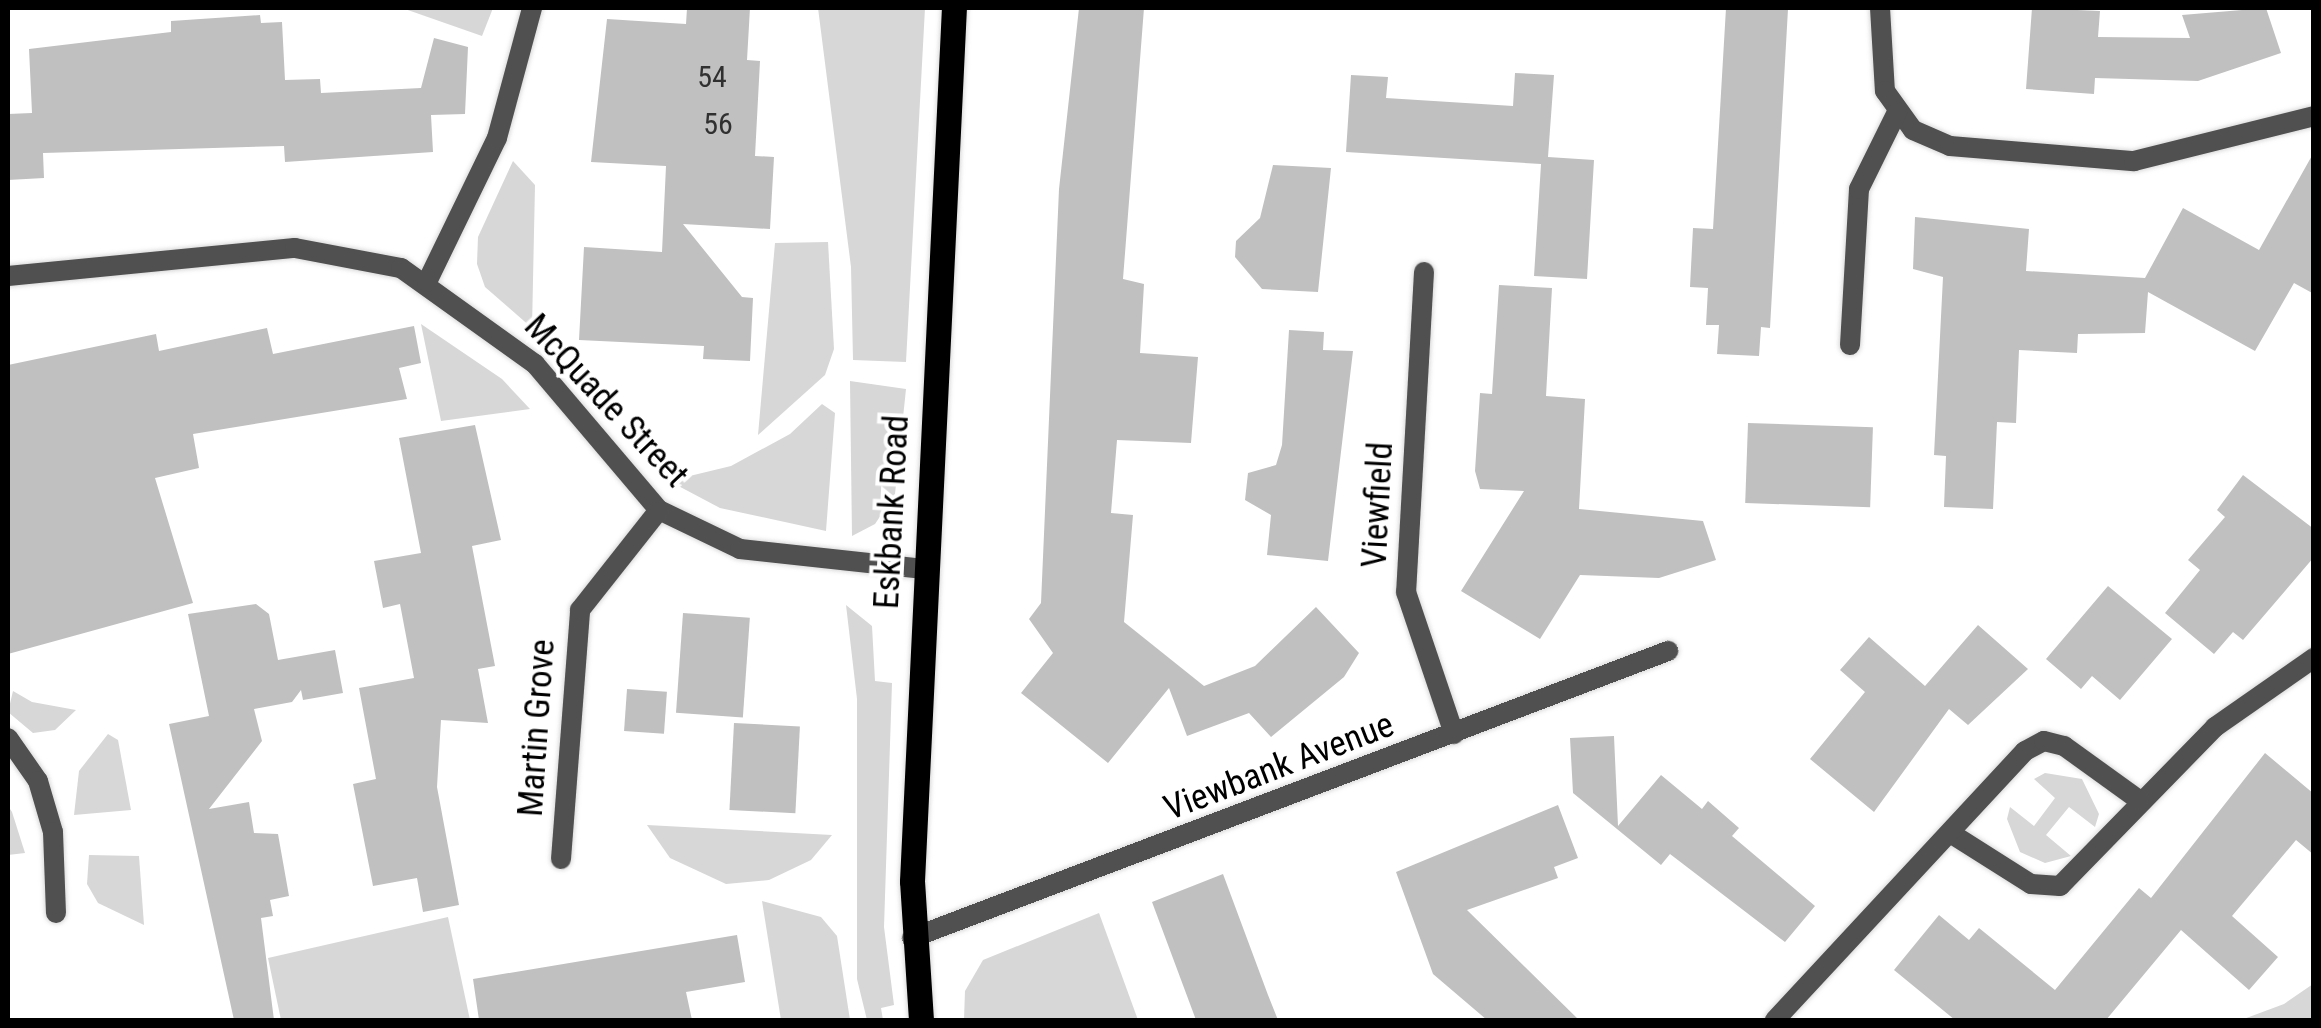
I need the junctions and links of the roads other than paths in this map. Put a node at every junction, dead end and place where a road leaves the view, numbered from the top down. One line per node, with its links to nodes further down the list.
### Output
1 (532, 8): 8 (street)
2 (954, 8): 11 (main road, Eskbank Road)
3 (1880, 8): 4 (street)
4 (1897, 112): 5 (street); 9 (street)
5 (2314, 116)
6 (1424, 272): 14 (street, Viewfield)
7 (8, 276): 8 (street, McQuade Street)
8 (427, 282): 10 (street, McQuade Street)
9 (1850, 345)
10 (658, 510): 11 (street, McQuade Street); 18 (street, Martin Grove)
11 (924, 569): 20 (main road, Eskbank Road)
12 (1668, 650): 14 (street, Viewbank Avenue)
13 (2314, 658): 16 (street)
14 (1454, 734): 20 (street, Viewbank Avenue)
15 (8, 738): 19 (street)
16 (2139, 800): 17 (street); 17 (street)
17 (1956, 836): 22 (street)
18 (562, 859)
19 (56, 913)
20 (912, 938): 21 (main road, Eskbank Road)
21 (920, 1020)
22 (1775, 1020)

